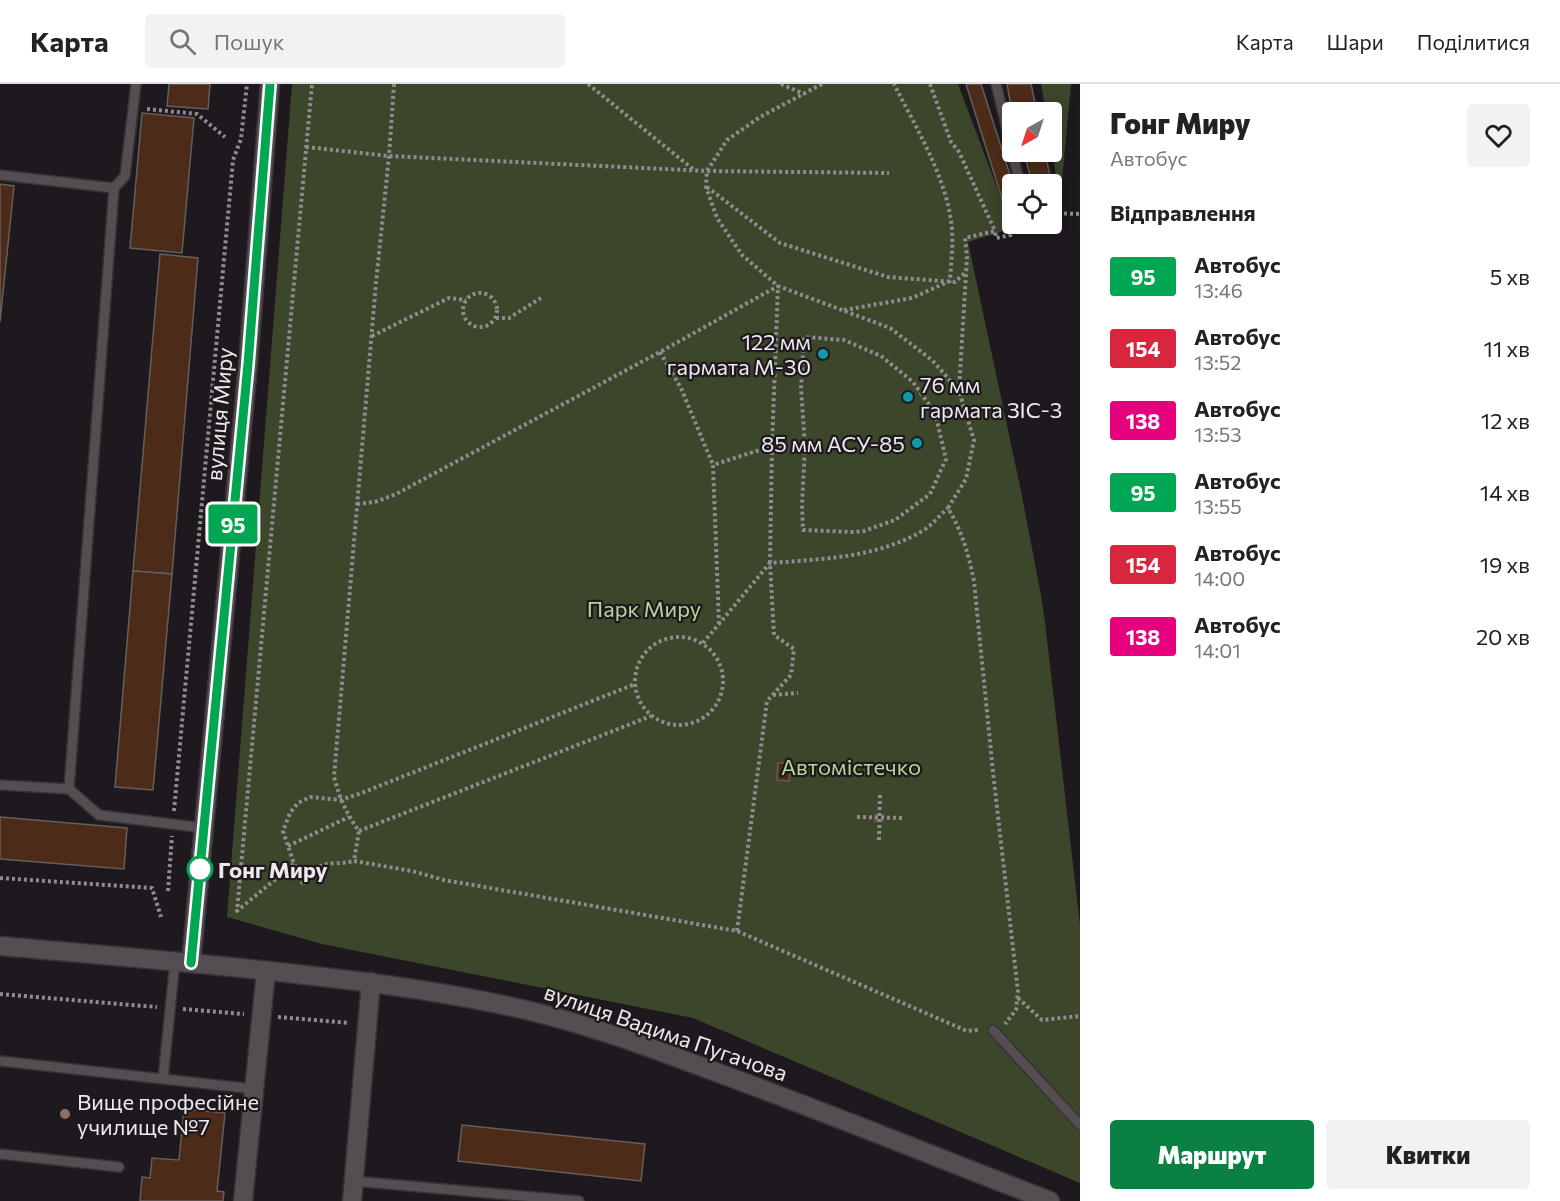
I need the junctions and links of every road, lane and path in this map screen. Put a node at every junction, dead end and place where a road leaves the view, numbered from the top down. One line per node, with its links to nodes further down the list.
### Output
1 (136, 84): 13 (lane)
2 (247, 84): 58 (path)
3 (270, 84): 59 (street, вулиця Миру)
4 (312, 84): 15 (path)
5 (394, 84): 16 (path)
6 (588, 84): 17 (path)
7 (781, 84): 12 (path)
8 (822, 84): 12 (path)
9 (894, 84): 29 (path)
10 (930, 84): 26 (path)
11 (996, 84): 20 (lane)
12 (805, 94): 18 (path)
13 (133, 108): 14 (path); 23 (lane)
14 (225, 137)
15 (306, 147): 16 (path); 64 (path)
16 (389, 156): 17 (path); 35 (path)
17 (694, 170): 18 (path)
18 (707, 171): 19 (path); 22 (path)
19 (889, 173)
20 (1018, 174)
21 (0, 175): 23 (lane)
22 (706, 187): 29 (path); 30 (path)
23 (114, 188): 51 (lane)
24 (1062, 213): 25 (path)
25 (1080, 214)
26 (995, 231): 27 (path); 28 (path)
27 (1012, 234)
28 (966, 272): 29 (path); 37 (path)
29 (950, 281): 33 (path)
30 (778, 286): 33 (path); 36 (path); 38 (path)
31 (541, 298): 34 (path)
32 (466, 300): 34 (path); 34 (path); 35 (path)
33 (843, 310): 37 (path)
34 (496, 318)
35 (372, 336): 41 (path)
36 (660, 352): 40 (path); 41 (path)
37 (959, 391): 42 (path)
38 (771, 446): 39 (path); 40 (path); 43 (path)
39 (805, 446): 39 (path)
40 (713, 465): 44 (path)
41 (357, 504): 53 (path)
42 (948, 508): 43 (path); 73 (path)
43 (770, 563): 44 (path); 48 (path)
44 (719, 624): 45 (path)
45 (703, 643): 46 (path); 49 (path)
46 (635, 684): 49 (path); 53 (path)
47 (798, 693): 48 (path)
48 (772, 695): 68 (path)
49 (651, 716): 60 (path)
50 (0, 785): 51 (lane)
51 (69, 789): 58 (lane)
52 (880, 795): 56 (path)
53 (340, 800): 54 (path); 62 (path)
54 (349, 817): 60 (path); 62 (path)
55 (857, 817): 56 (path)
56 (879, 818): 57 (path); 61 (path)
57 (902, 818)
58 (173, 824): 59 (lane); 66 (path)
59 (204, 828): 70 (street, вулиця Миру)
60 (359, 831): 63 (path)
61 (879, 840)
62 (288, 846): 64 (path)
63 (354, 861): 64 (path); 68 (path)
64 (294, 864)
65 (0, 878): 67 (path)
66 (168, 891)
67 (161, 917)
68 (737, 932): 75 (path)
69 (0, 946): 70 (street, вулиця Вадима Пугачова)
70 (183, 962): 71 (street, вулиця Вадима Пугачова); 77 (lane)
71 (266, 970): 72 (street, вулиця Вадима Пугачова); 78 (street)
72 (371, 982): 82 (street); 86 (street, вулиця Вадима Пугачова)
73 (1017, 998): 74 (path); 75 (path)
74 (1080, 1016)
75 (993, 1030): 79 (lane)
76 (0, 1061): 77 (lane)
77 (163, 1079): 78 (lane)
78 (254, 1089): 83 (street)
79 (1080, 1125)
80 (0, 1154): 81 (lane)
81 (119, 1167)
82 (353, 1181): 84 (street); 85 (lane)
83 (243, 1201)
84 (352, 1201)
85 (579, 1201)
86 (1050, 1201)

